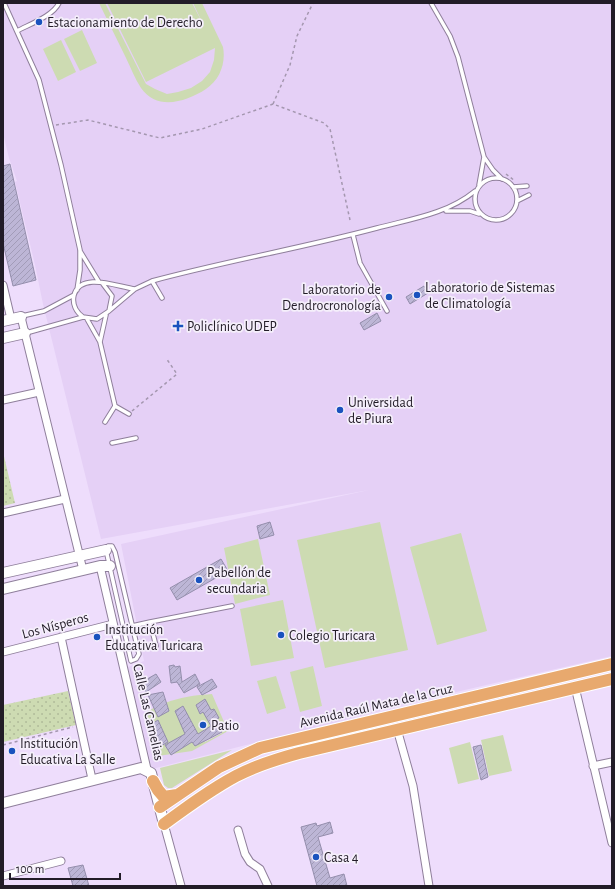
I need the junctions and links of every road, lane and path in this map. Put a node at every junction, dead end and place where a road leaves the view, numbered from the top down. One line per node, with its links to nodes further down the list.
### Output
1 (4, 3): 5 (lane)
2 (59, 3): 5 (lane)
3 (313, 3): 6 (path)
4 (431, 3): 8 (lane)
5 (17, 31): 7 (lane)
6 (272, 104): 7 (path); 18 (path)
7 (51, 126): 20 (lane)
8 (484, 157): 9 (lane); 10 (lane)
9 (502, 179): 10 (lane); 12 (lane)
10 (479, 185): 13 (lane)
11 (527, 186): 12 (lane)
12 (513, 187): 15 (lane)
13 (475, 191): 16 (lane); 17 (lane)
14 (528, 195): 15 (lane)
15 (517, 202): 17 (lane)
16 (445, 211): 17 (lane); 19 (lane)
17 (480, 214)
18 (350, 220)
19 (353, 234): 21 (lane); 30 (lane)
20 (80, 250): 22 (lane); 26 (lane)
21 (152, 281): 25 (lane); 28 (lane)
22 (99, 282): 23 (lane); 26 (lane)
23 (103, 284): 25 (lane); 29 (lane)
24 (3, 285): 33 (street)
25 (135, 289): 29 (lane)
26 (76, 290): 27 (lane)
27 (74, 295): 32 (lane); 33 (lane)
28 (162, 298)
29 (109, 311): 31 (lane)
30 (387, 311)
31 (106, 315): 34 (lane); 37 (lane)
32 (83, 317): 34 (lane); 35 (lane)
33 (12, 319): 35 (street)
34 (87, 319): 37 (lane)
35 (25, 333): 36 (street); 39 (street)
36 (3, 338)
37 (100, 342): 41 (lane)
38 (166, 358): 42 (path)
39 (39, 392): 40 (street); 46 (street)
40 (3, 400)
41 (115, 406): 42 (lane); 43 (lane)
42 (129, 414)
43 (105, 422)
44 (136, 438): 45 (lane)
45 (112, 443)
46 (65, 499): 47 (street); 49 (street)
47 (3, 513)
48 (106, 550): 49 (street); 50 (lane); 57 (lane)
49 (79, 555): 51 (street); 52 (street)
50 (105, 566): 51 (street); 56 (street, Calle Las Camelias); 57 (lane)
51 (83, 570): 53 (street)
52 (3, 574)
53 (3, 589)
54 (232, 606): 55 (lane)
55 (150, 622): 57 (lane); 59 (lane)
56 (114, 624): 58 (street, Los Nísperos); 69 (street, Calle Las Camelias)
57 (132, 626)
58 (61, 637): 60 (street, Los Nísperos); 64 (street)
59 (156, 646)
60 (3, 652)
61 (612, 664): 72 (main road, Avenida Raúl Mata de la Cruz)
62 (612, 679): 63 (main road, Avenida Raúl Mata de la Cruz)
63 (575, 687): 65 (main road, Avenida Raúl Mata de la Cruz); 68 (street)
64 (81, 725): 66 (path); 70 (street)
65 (397, 729): 75 (main road, Avenida Raúl Mata de la Cruz); 83 (street)
66 (3, 744)
67 (612, 762): 68 (street)
68 (593, 766): 76 (street)
69 (147, 770): 70 (street); 71 (street, Calle Las Camelias)
70 (92, 780): 73 (street)
71 (153, 780): 72 (main road); 74 (street, Calle Las Camelias)
72 (180, 793): 74 (main road, Avenida Raúl Mata de la Cruz)
73 (3, 803)
74 (160, 807): 75 (street, Calle Las Camelias)
75 (164, 824): 81 (street, Calle Las Camelias)
76 (610, 826): 78 (street)
77 (238, 830): 82 (street)
78 (612, 843)
79 (61, 861): 80 (street)
80 (3, 876)
81 (181, 886)
82 (268, 886)
83 (429, 886)

